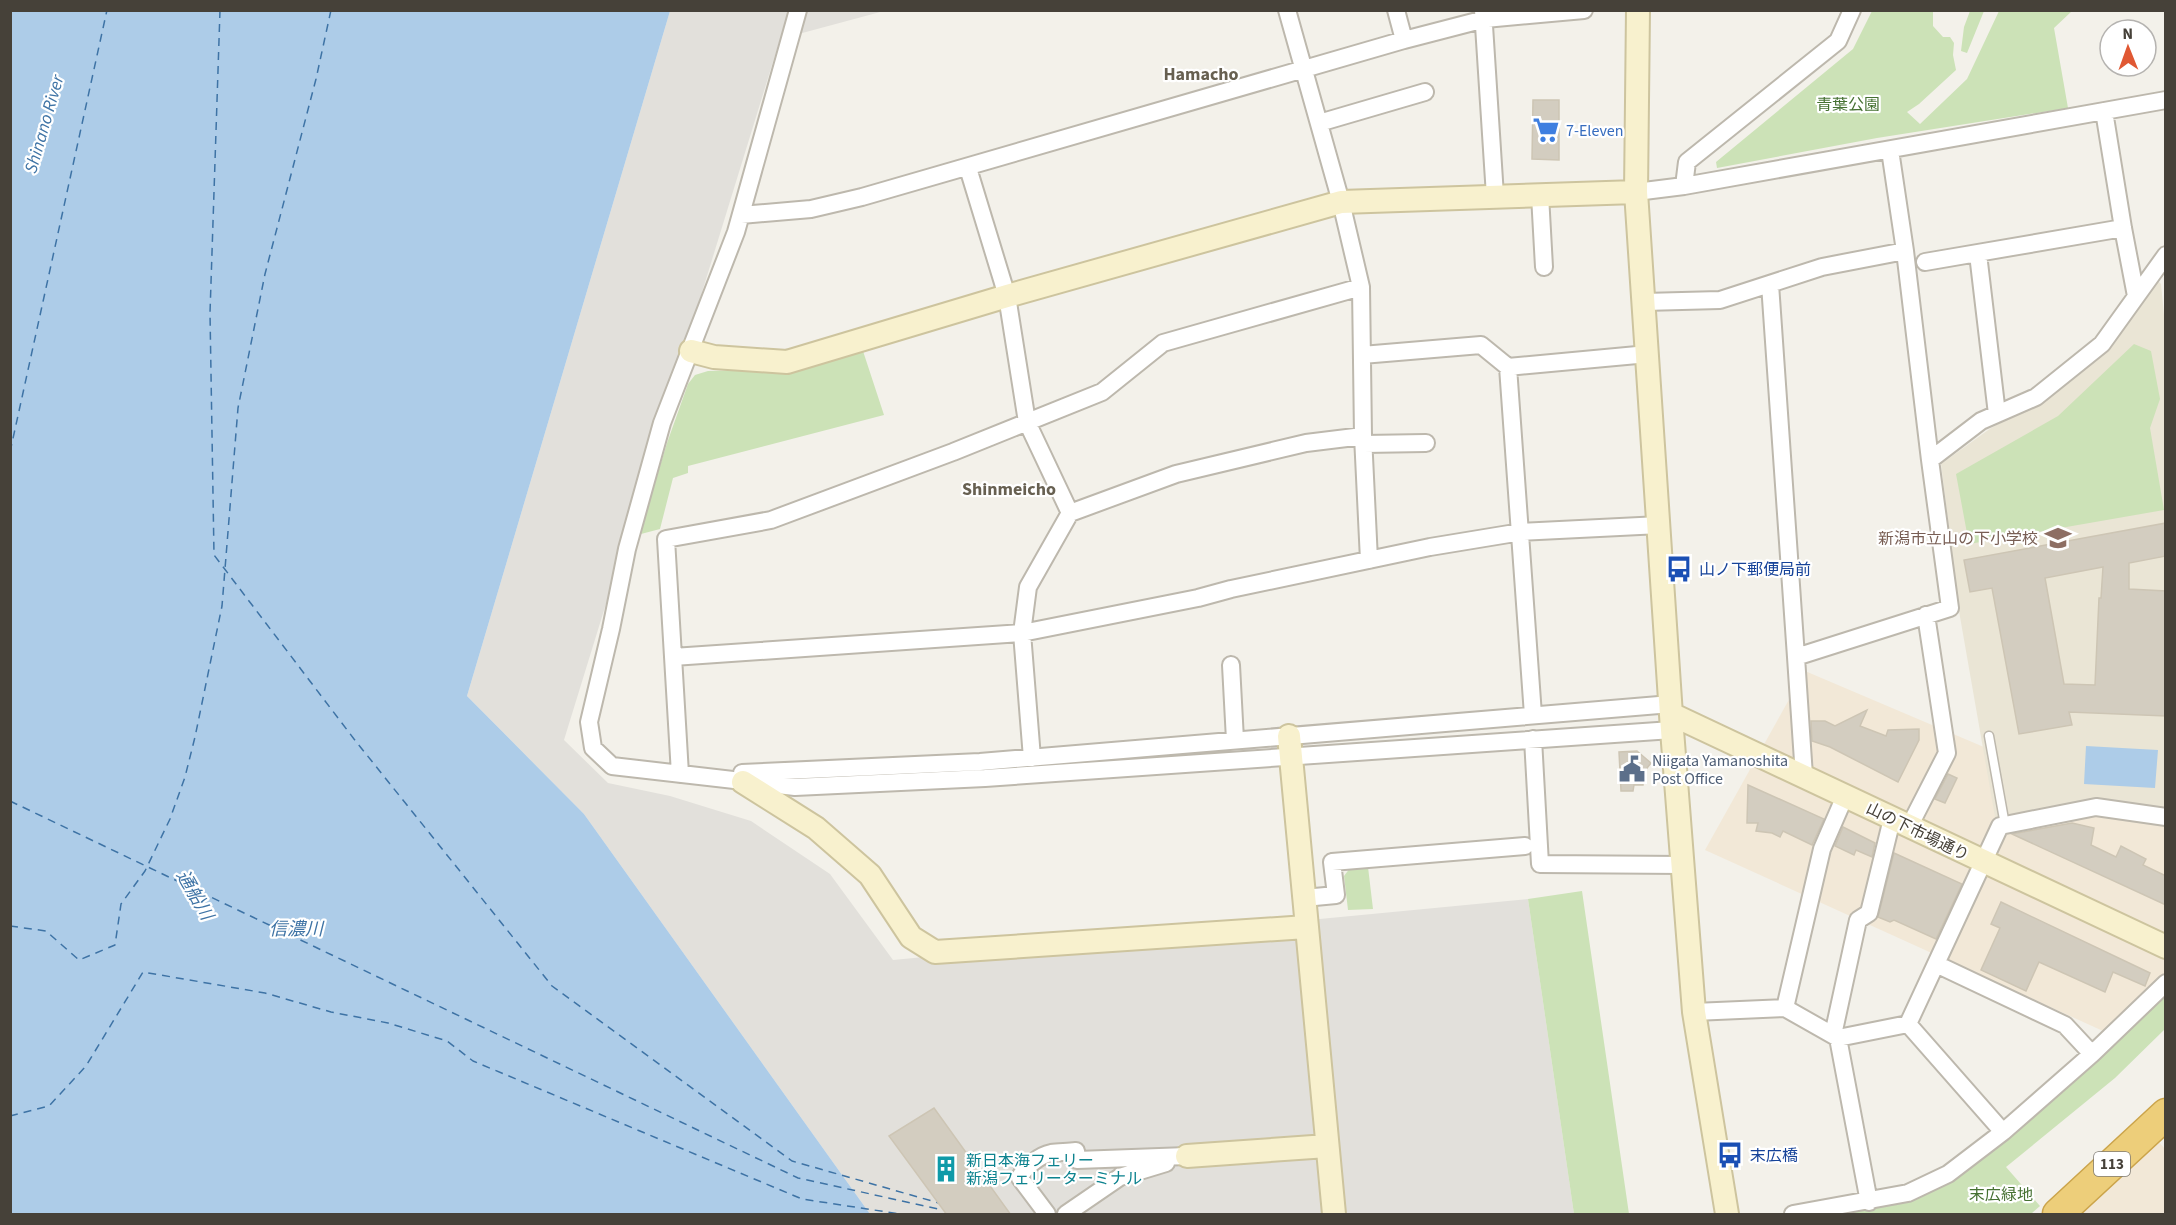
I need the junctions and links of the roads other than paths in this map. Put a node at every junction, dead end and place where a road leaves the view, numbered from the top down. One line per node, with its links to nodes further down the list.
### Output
1 (798, 10): 21 (street)
2 (1287, 10): 9 (street)
3 (1396, 10): 8 (street)
4 (1584, 10): 7 (street)
5 (1638, 10): 17 (street)
6 (1852, 10): 16 (street)
7 (1484, 15): 8 (street); 19 (street)
8 (1404, 40): 9 (street)
9 (1304, 69): 13 (street); 15 (street)
10 (1425, 92): 13 (street)
11 (2166, 100): 12 (street)
12 (2104, 111): 14 (street); 22 (street)
13 (1318, 123): 20 (street)
14 (1890, 150): 16 (street); 23 (street)
15 (968, 168): 21 (street); 30 (street)
16 (1684, 186): 17 (street)
17 (1636, 192): 18 (street); 32 (street)
18 (1540, 195): 19 (street); 27 (street)
19 (1495, 196): 20 (street)
20 (1341, 202): 29 (street); 30 (street)
21 (741, 215): 33 (street)
22 (2123, 228): 24 (street); 31 (street)
23 (1905, 251): 28 (street); 41 (street)
24 (1978, 254): 26 (street); 37 (street)
25 (2166, 255): 31 (street)
26 (1924, 262)
27 (1544, 267)
28 (1770, 284): 32 (street); 49 (street)
29 (1361, 287): 35 (street); 38 (street)
30 (1007, 296): 33 (street); 38 (street)
31 (2136, 297): 37 (street)
32 (1644, 302): 34 (street)
33 (691, 351): 58 (street)
34 (1648, 354): 36 (street); 43 (street)
35 (1362, 355): 36 (street); 39 (street)
36 (1508, 367): 44 (street)
37 (1997, 414): 41 (street)
38 (1027, 422): 42 (street); 48 (street)
39 (1364, 440): 40 (street); 42 (street); 45 (street)
40 (1426, 443)
41 (1930, 460): 46 (street)
42 (1070, 513): 47 (street)
43 (1659, 525): 44 (street); 52 (street)
44 (1521, 532): 45 (street); 51 (street)
45 (1369, 560): 47 (street)
46 (1926, 615): 49 (street); 63 (street)
47 (1022, 633): 48 (street); 57 (street)
48 (673, 657): 58 (street)
49 (1796, 657): 59 (street)
50 (1231, 665): 55 (street)
51 (1533, 715): 52 (street); 56 (street)
52 (1671, 716): 54 (street); 59 (street, 山の下市場通り); 67 (street)
53 (1989, 736): 64 (lane)
54 (1533, 739): 56 (street); 67 (street)
55 (1235, 740): 56 (street); 57 (street)
56 (1290, 746): 60 (street); 68 (street)
57 (1032, 758): 58 (street)
58 (686, 775): 60 (street)
59 (1804, 776): 61 (street, 山の下市場通り)
60 (743, 782): 69 (street)
61 (1845, 796): 63 (street, 山の下市場通り); 73 (street)
62 (2166, 817): 64 (street)
63 (1900, 823): 66 (street, 山の下市場通り); 76 (street)
64 (2005, 825): 66 (street)
65 (1525, 846): 68 (street)
66 (1983, 862): 70 (street, 山の下市場通り); 71 (street)
67 (1684, 865): 74 (street)
68 (1304, 898): 69 (street)
69 (1306, 927): 80 (street)
70 (2166, 947)
71 (1936, 964): 75 (street); 77 (street)
72 (2166, 983): 77 (street)
73 (1785, 1008): 74 (street); 76 (street)
74 (1694, 1012): 86 (street)
75 (1908, 1024): 76 (street); 79 (street)
76 (1835, 1037): 82 (street)
77 (2091, 1054): 79 (street)
78 (2162, 1125): 88 (highway, 113)
79 (2003, 1132): 82 (street)
80 (1328, 1146): 81 (street); 85 (street)
81 (1186, 1156): 83 (street); 84 (street)
82 (1869, 1202): 87 (street)
83 (1047, 1215)
84 (1066, 1215)
85 (1334, 1215)
86 (1726, 1215)
87 (1793, 1215)
88 (2058, 1215)

